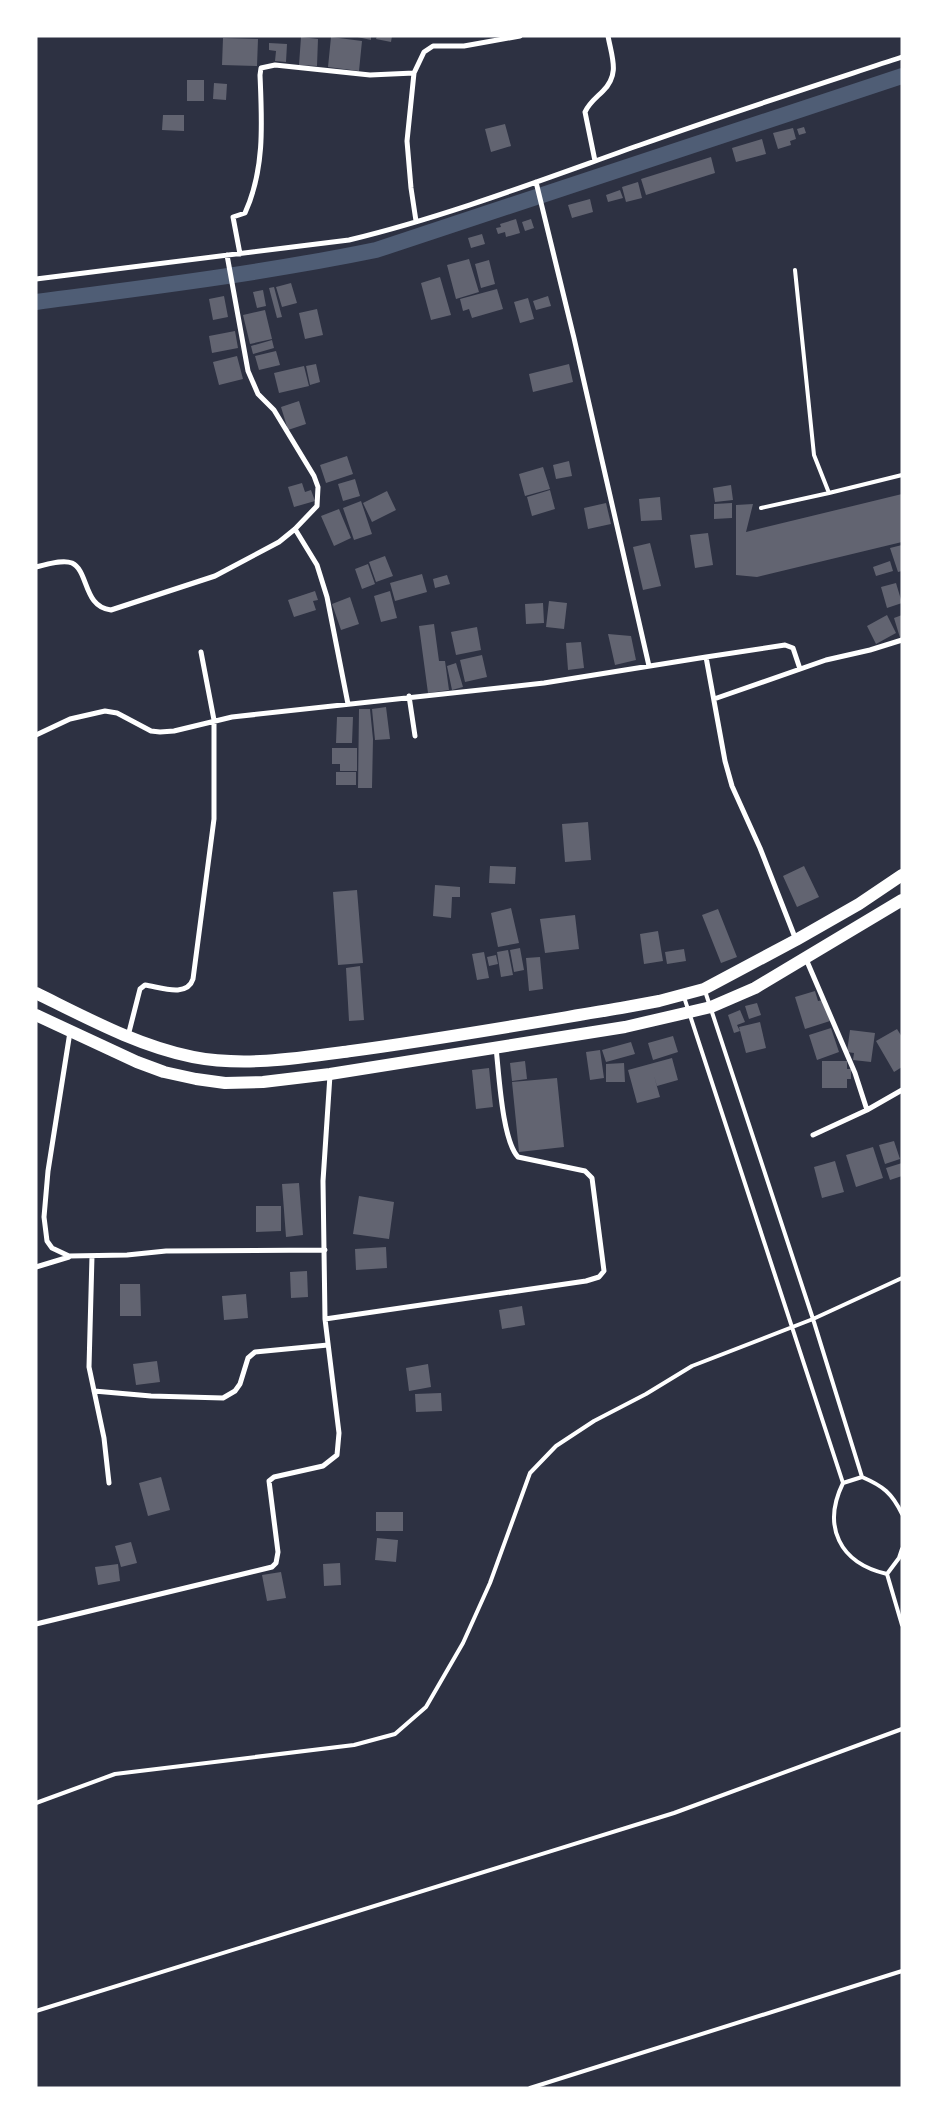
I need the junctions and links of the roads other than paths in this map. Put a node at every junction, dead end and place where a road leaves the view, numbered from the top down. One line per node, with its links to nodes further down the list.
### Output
1 (520, 36): 4 (street)
2 (608, 36): 5 (street)
3 (902, 57): 5 (street)
4 (414, 74): 7 (street); 8 (street)
5 (594, 161): 6 (street)
6 (536, 182): 7 (street); 20 (street)
7 (416, 221): 8 (street)
8 (240, 254): 9 (street)
9 (227, 255): 11 (street); 15 (street)
10 (795, 270): 13 (lane)
11 (36, 279)
12 (902, 475): 13 (lane)
13 (829, 492): 14 (lane)
14 (762, 508)
15 (295, 529): 16 (street); 24 (street)
16 (36, 566)
17 (902, 640): 21 (street)
18 (201, 652): 25 (street)
19 (706, 657): 20 (street); 21 (street); 23 (street)
20 (649, 666): 22 (street)
21 (800, 669): 23 (street)
22 (409, 696): 24 (street); 27 (street)
23 (714, 699): 30 (street)
24 (348, 704): 25 (street)
25 (214, 720): 26 (street); 39 (street)
26 (36, 735)
27 (415, 736)
28 (902, 875): 30 (highway)
29 (902, 900): 31 (highway)
30 (796, 940): 32 (highway)
31 (806, 959): 35 (highway); 43 (street)
32 (704, 989): 34 (highway); 35 (lane)
33 (36, 993): 39 (highway)
34 (683, 995): 36 (lane); 39 (highway)
35 (711, 1007): 36 (highway); 51 (lane)
36 (688, 1013): 40 (highway); 52 (lane)
37 (36, 1015): 38 (highway)
38 (70, 1032): 41 (highway); 46 (street)
39 (128, 1036)
40 (496, 1048): 41 (highway); 50 (street)
41 (330, 1074): 45 (street)
42 (902, 1090): 43 (street)
43 (867, 1110): 44 (street)
44 (813, 1135)
45 (325, 1250): 47 (street); 50 (street)
46 (70, 1256): 47 (street); 48 (street)
47 (92, 1256): 54 (street)
48 (36, 1267)
49 (902, 1278): 51 (lane)
50 (325, 1319): 53 (street)
51 (812, 1319): 52 (lane); 55 (lane)
52 (792, 1326): 56 (lane); 64 (lane)
53 (328, 1345): 54 (street); 61 (street)
54 (94, 1391): 57 (street)
55 (862, 1477): 56 (lane); 58 (lane)
56 (843, 1482): 60 (lane)
57 (109, 1483)
58 (902, 1514)
59 (902, 1549): 60 (lane)
60 (887, 1574): 62 (lane)
61 (36, 1624)
62 (902, 1625)
63 (902, 1729): 66 (lane)
64 (36, 1803)
65 (902, 1971): 67 (lane)
66 (36, 2011)
67 (530, 2088)

